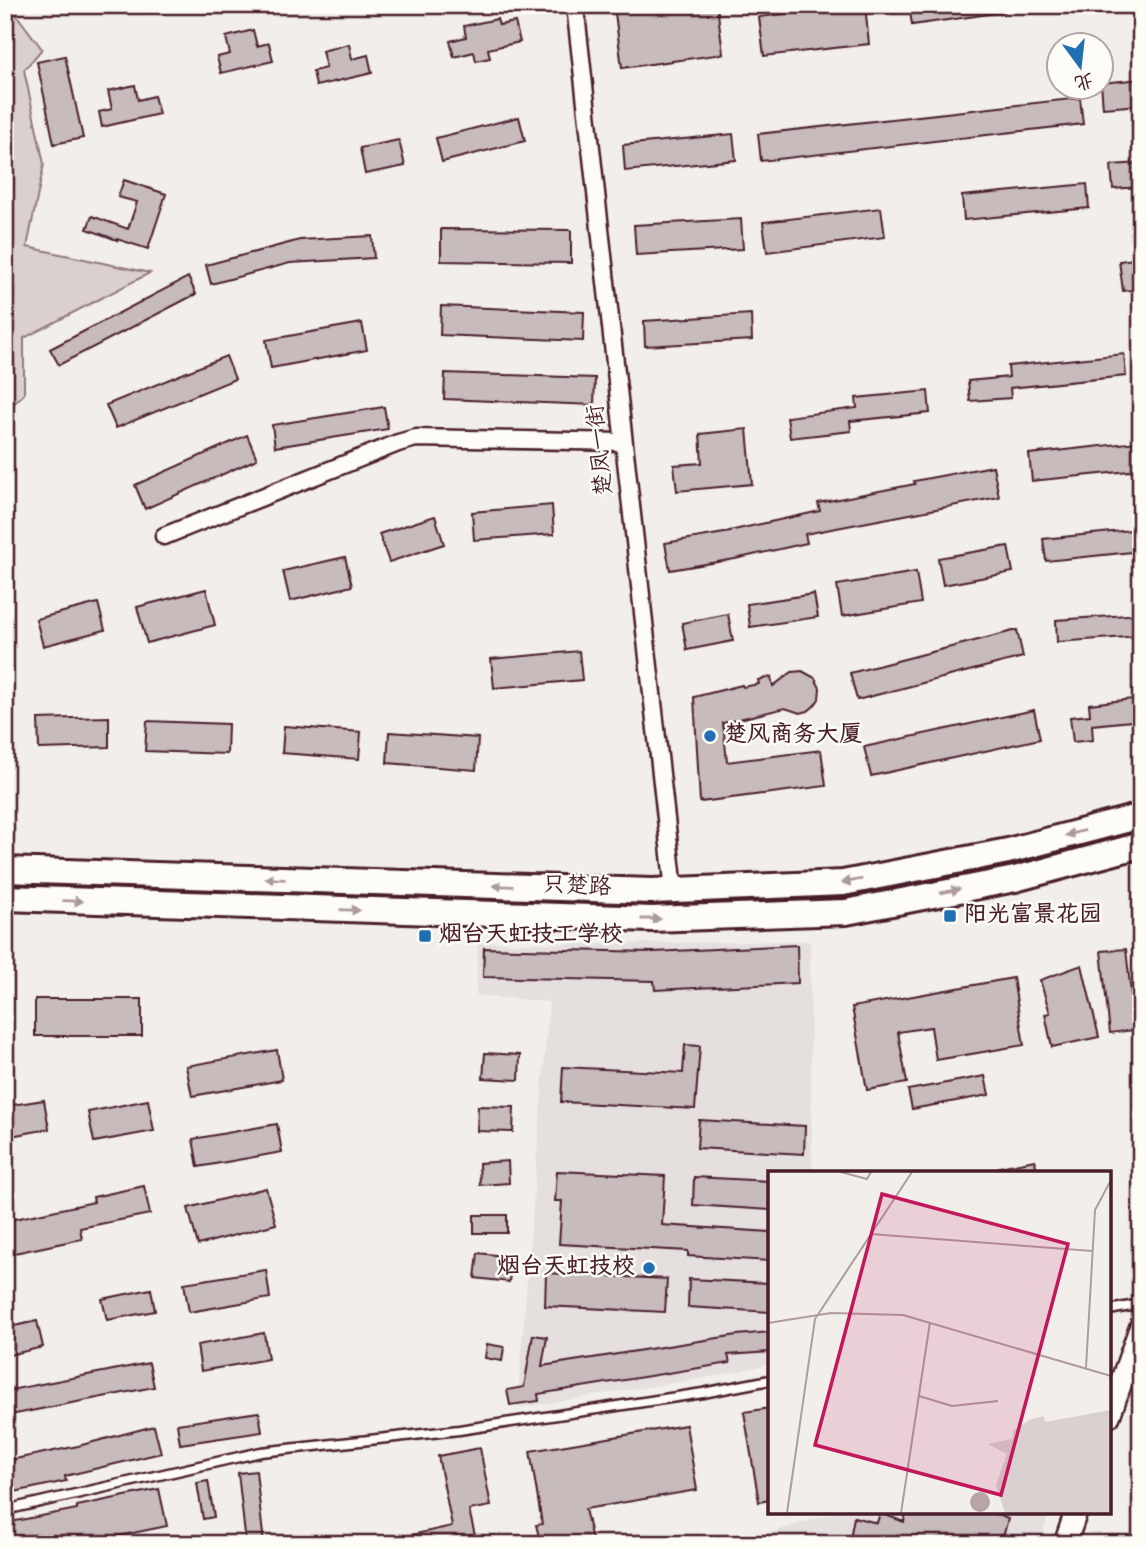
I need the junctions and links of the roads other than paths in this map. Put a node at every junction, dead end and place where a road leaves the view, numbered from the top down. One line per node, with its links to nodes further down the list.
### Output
1 (575, 5): 2 (street, 楚凤一街)
2 (624, 442): 3 (street); 7 (street, 楚凤一街)
3 (164, 536)
4 (1141, 816): 7 (main road, 只楚路, one-way to 7)
5 (1141, 845): 8 (main road, 只楚路, one-way to 5)
6 (5, 870): 7 (main road, 只楚路, one-way to 6)
7 (674, 890)
8 (5, 898)
9 (1141, 1304): 10 (lane)
10 (1111, 1310)
11 (1141, 1326): 13 (street)
12 (768, 1380): 14 (lane)
13 (1111, 1410)
14 (5, 1510)
15 (1075, 1514): 16 (street)
16 (1065, 1544)

